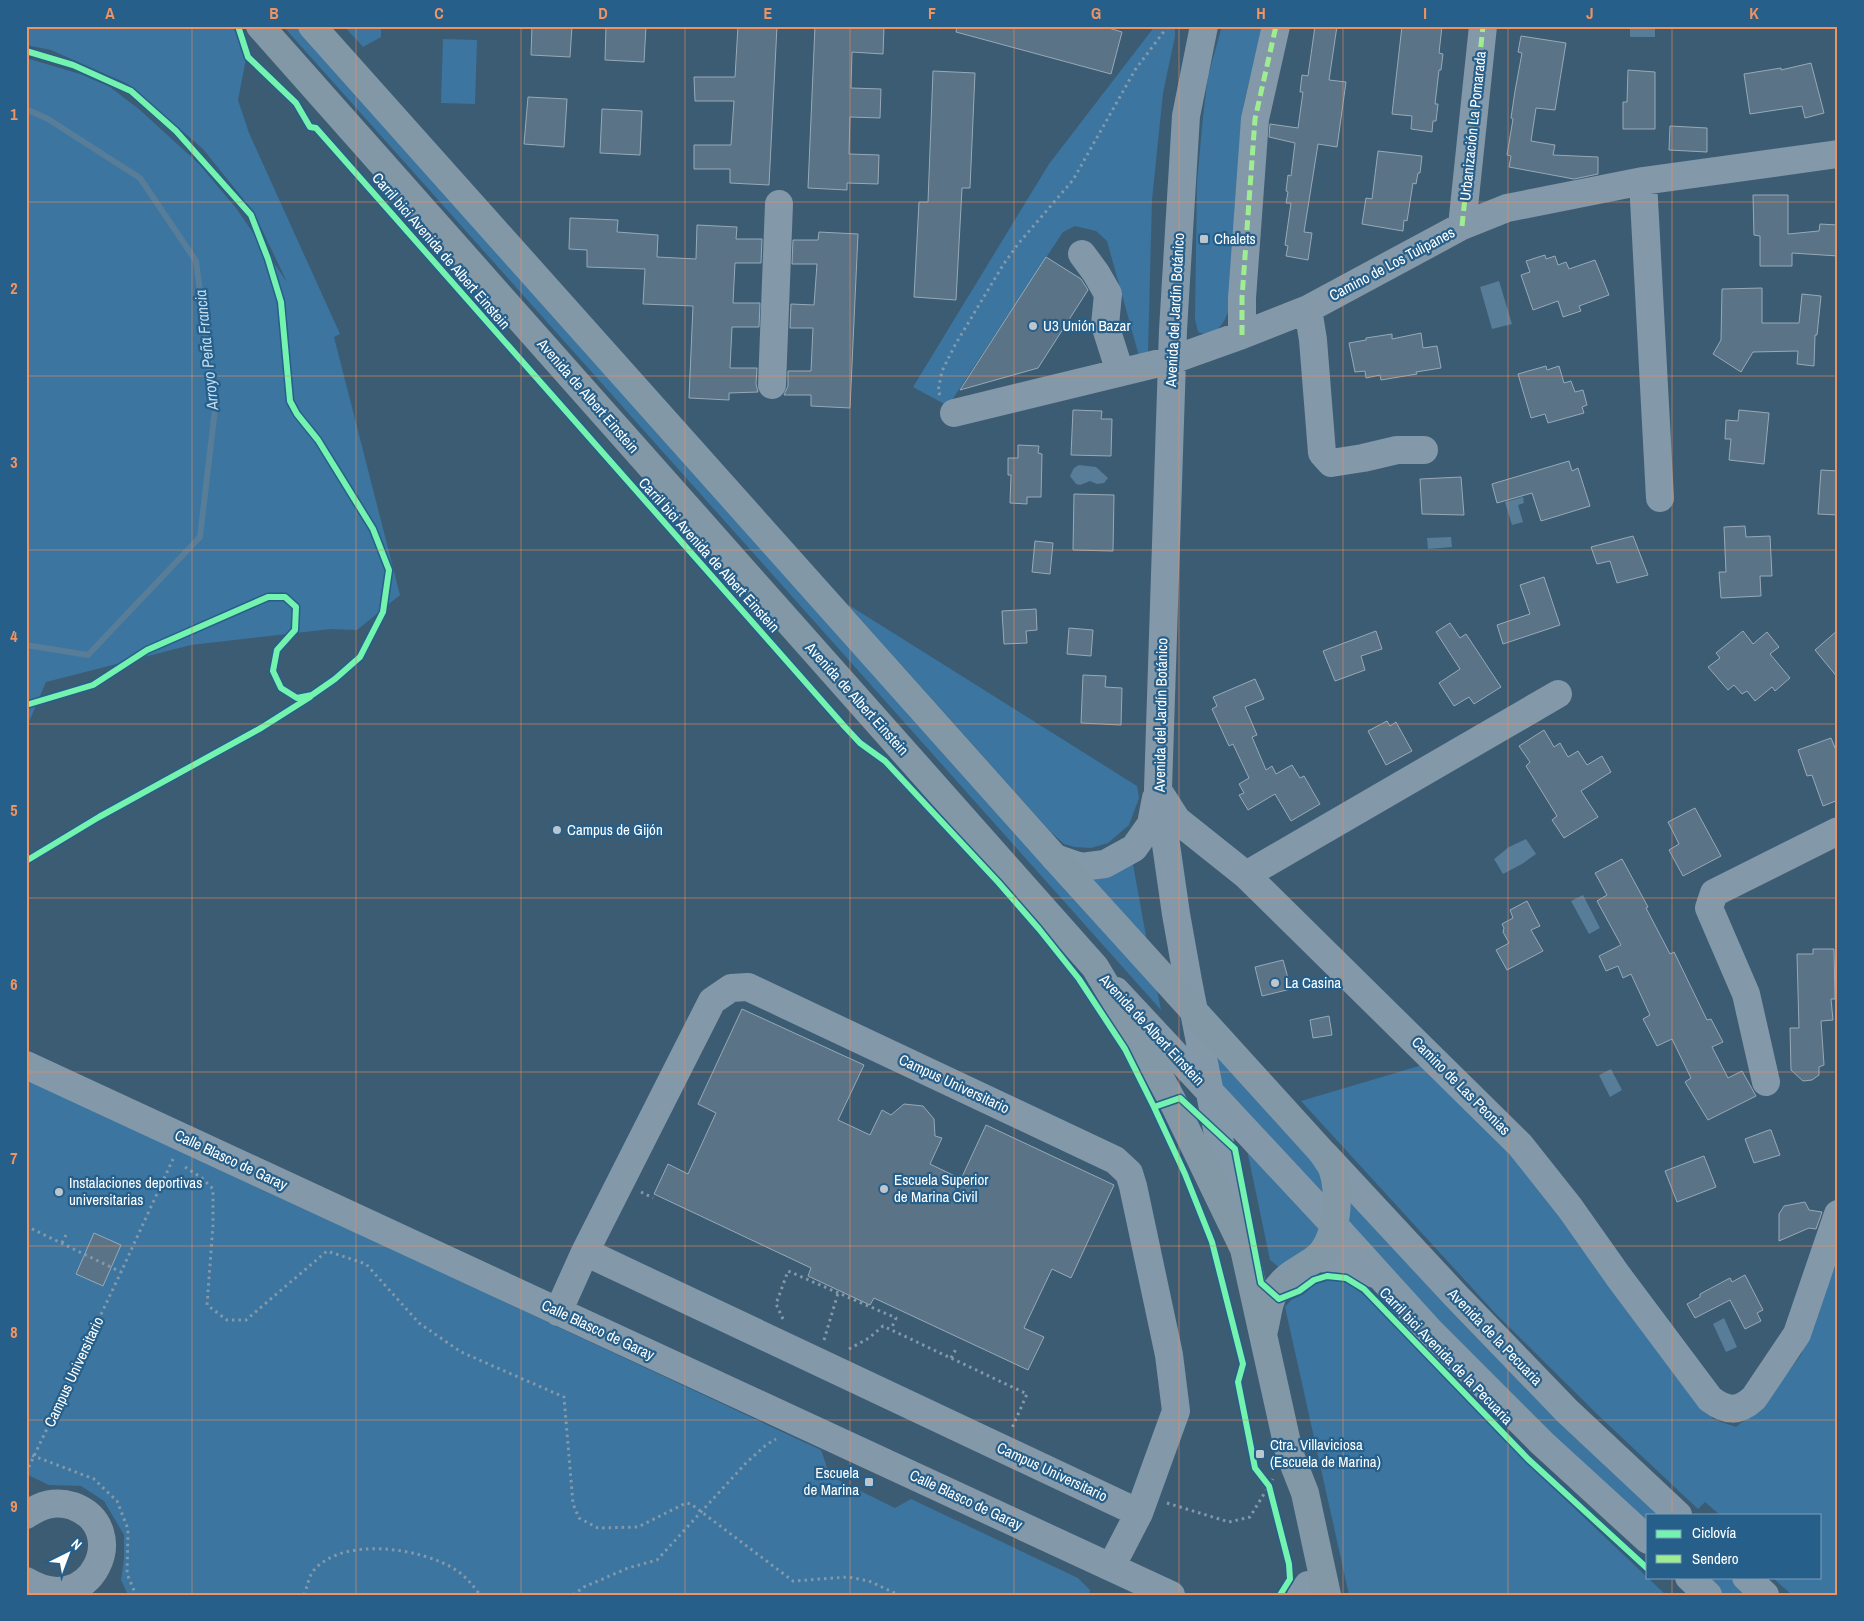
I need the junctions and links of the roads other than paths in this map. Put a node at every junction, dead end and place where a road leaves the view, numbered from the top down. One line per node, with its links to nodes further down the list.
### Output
1 (260, 26): 24 (highway, Avenida de Albert Einstein)
2 (312, 26): 22 (highway)
3 (1204, 26): 13 (street, Avenida del Jardín Botánico)
4 (1276, 26): 12 (street)
5 (1484, 26): 9 (street, Urbanización La Pomarada)
6 (1838, 154): 7 (street, Camino de Los Tulipanes)
7 (1643, 181): 9 (street, Camino de Los Tulipanes); 18 (street)
8 (779, 204): 15 (street)
9 (1462, 226): 11 (street, Camino de Los Tulipanes)
10 (1082, 254): 14 (street)
11 (1308, 309): 12 (street, Camino de Los Tulipanes); 17 (street)
12 (1242, 335): 13 (street, Camino de Los Tulipanes)
13 (1172, 360): 14 (street, Camino de Los Tulipanes); 20 (street, Avenida del Jardín Botánico)
14 (1120, 372): 16 (street, Camino de Los Tulipanes)
15 (772, 385)
16 (954, 413)
17 (1424, 450)
18 (1660, 498)
19 (1558, 694): 23 (street)
20 (1158, 789): 22 (street); 23 (street, Camino de Las Peonias); 25 (street, Avenida del Jardín Botánico)
21 (1838, 832): 27 (street)
22 (1055, 858): 25 (highway)
23 (1246, 875): 30 (street, Camino de Las Peonias)
24 (1095, 968): 28 (street, Avenida de Albert Einstein); 32 (highway, Avenida de Albert Einstein)
25 (1194, 1009): 28 (street, Avenida del Jardín Botánico); 29 (highway, Avenida de la Pecuaria)
26 (26, 1065): 36 (street, Calle Blasco de Garay)
27 (1766, 1082)
28 (1210, 1092): 31 (street); 32 (street, Avenida del Jardín Botánico)
29 (1320, 1150): 31 (highway, Avenida de la Pecuaria); 40 (street, Avenida de la Pecuaria)
30 (1838, 1214)
31 (1334, 1225): 34 (highway, Avenida de la Pecuaria); 35 (street)
32 (1244, 1249): 37 (highway, Avenida del Jardín Botánico)
33 (585, 1252): 36 (street, Campus Universitario); 38 (street, Campus Universitario); 38 (street, Campus Universitario)
34 (1316, 1258): 35 (street); 37 (highway, Avenida de la Pecuaria)
35 (1379, 1275): 41 (street)
36 (558, 1312): 44 (street, Calle Blasco de Garay)
37 (1262, 1337): 47 (highway, Avenida del Jardín Botánico)
38 (1142, 1504): 44 (street, Campus Universitario)
39 (30, 1506): 46 (street)
40 (1677, 1514)
41 (1646, 1538)
42 (1690, 1578): 49 (street)
43 (1747, 1578): 50 (street)
44 (1122, 1579): 48 (street, Calle Blasco de Garay)
45 (26, 1580): 46 (street)
46 (80, 1591)
47 (1312, 1592)
48 (1171, 1595)
49 (1708, 1595)
50 (1765, 1595)

